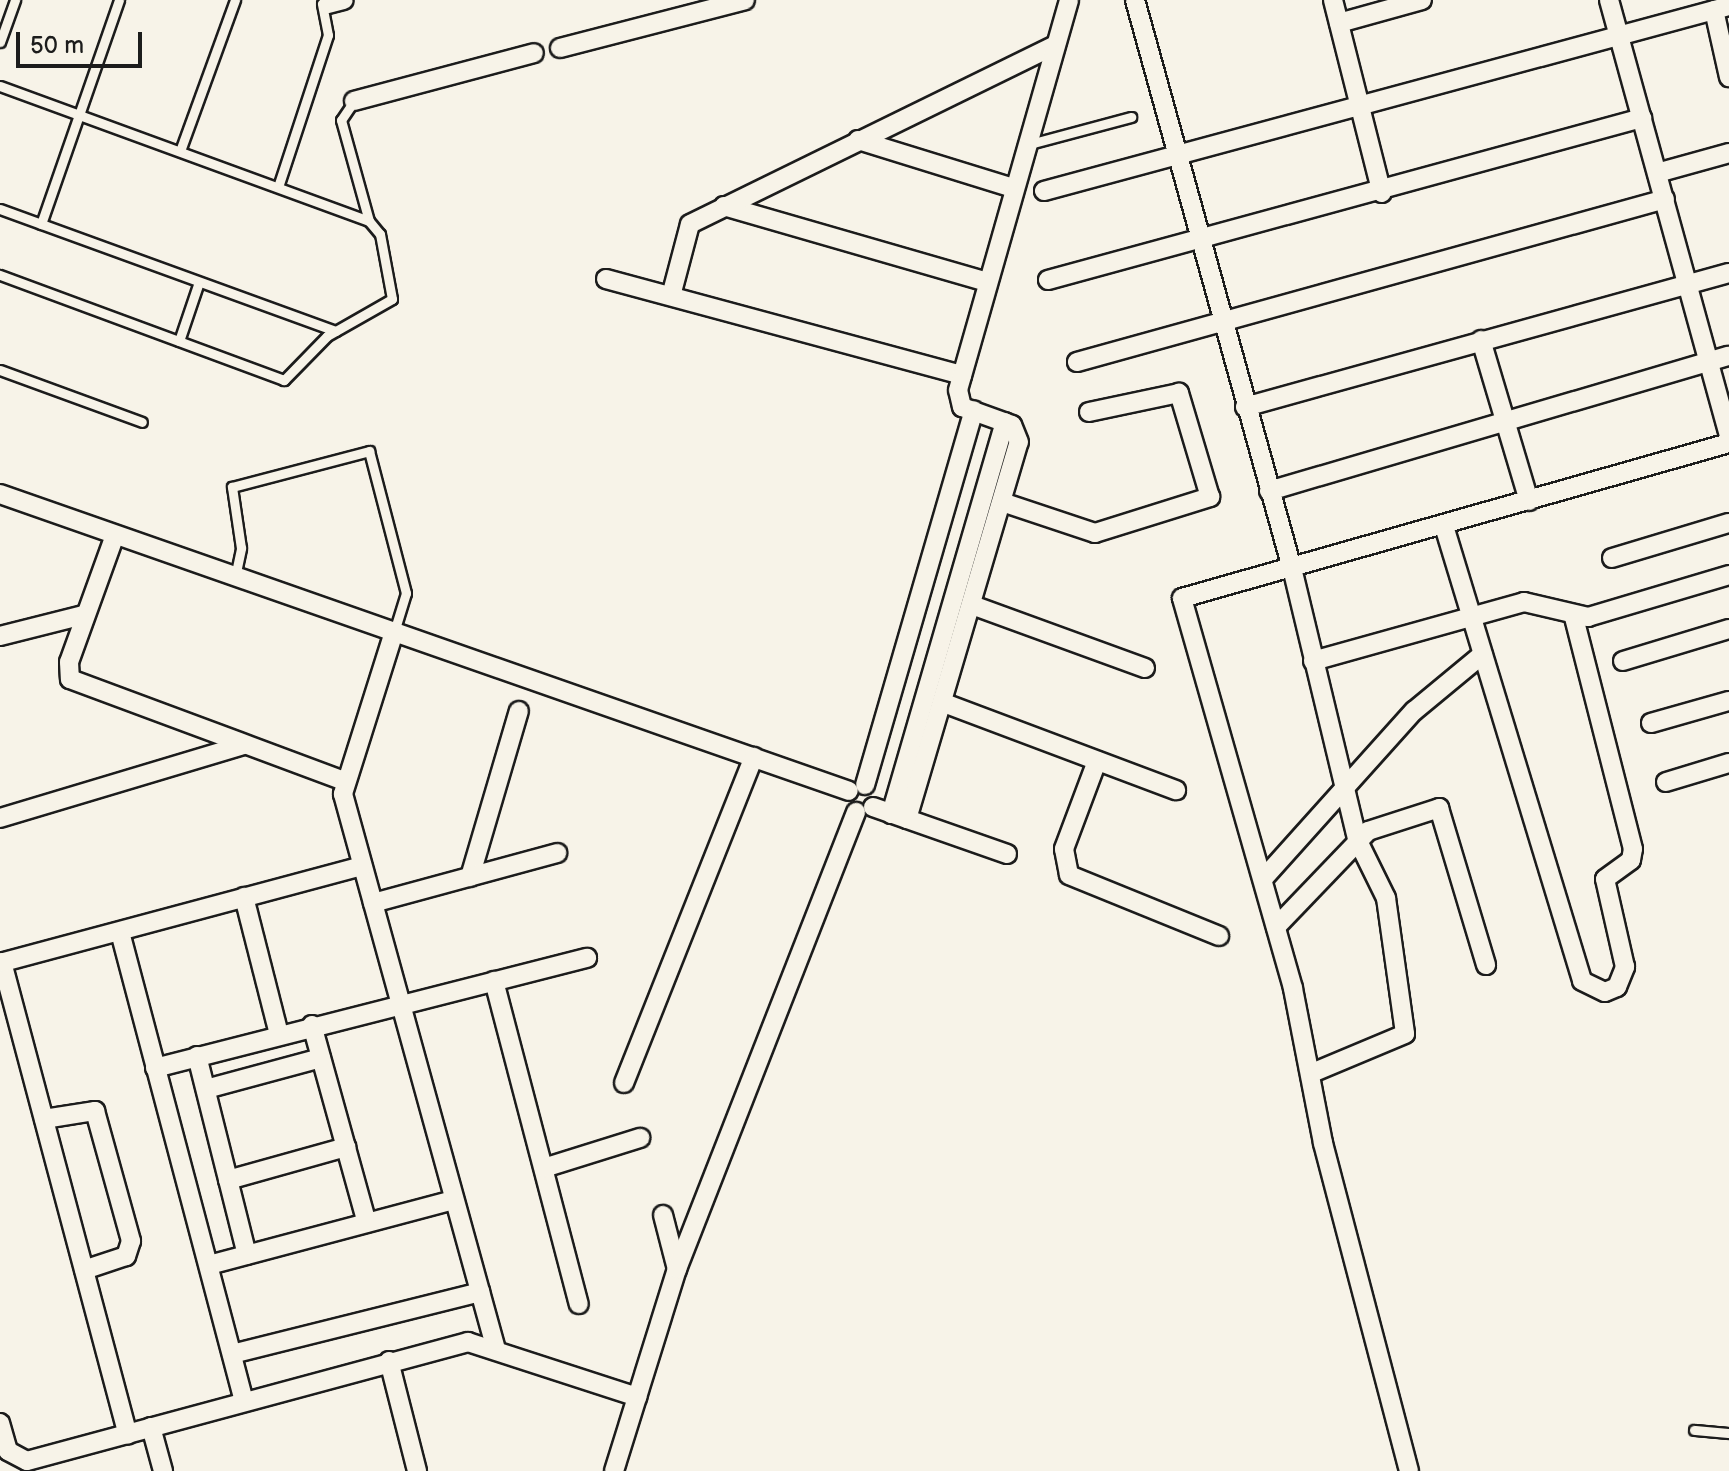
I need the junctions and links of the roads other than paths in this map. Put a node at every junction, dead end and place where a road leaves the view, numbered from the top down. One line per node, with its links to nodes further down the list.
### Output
1 (15, 0): 14 (lane)
2 (119, 0): 22 (lane)
3 (235, 0): 27 (lane)
4 (745, 0): 16 (street)
5 (1069, 0): 15 (street)
6 (1135, 0): 28 (street)
7 (1333, 0): 12 (street)
8 (1422, 0): 12 (street)
9 (1609, 0): 13 (street)
10 (331, 1): 31 (lane)
11 (1721, 8): 13 (street); 18 (street)
12 (1339, 23): 21 (street)
13 (1619, 36): 21 (street); 24 (street)
14 (0, 42)
15 (1056, 45): 25 (street); 26 (street)
16 (560, 48)
17 (534, 53): 20 (street)
18 (1729, 77)
19 (0, 86): 22 (lane)
20 (354, 101): 38 (lane)
21 (1360, 105): 28 (street); 34 (street)
22 (78, 115): 27 (lane); 39 (lane)
23 (1131, 117): 26 (lane)
24 (1642, 118): 30 (street); 34 (street)
25 (858, 140): 32 (street); 36 (street)
26 (1025, 145): 32 (street)
27 (180, 151): 31 (lane)
28 (1178, 153): 33 (street); 40 (street)
29 (1729, 153): 30 (street)
30 (1657, 173): 35 (street)
31 (278, 187): 38 (lane)
32 (1013, 188): 46 (street)
33 (1044, 191)
34 (1382, 193): 40 (street)
35 (1665, 199): 47 (street); 49 (street)
36 (724, 206): 46 (street); 48 (street)
37 (0, 209): 39 (lane)
38 (369, 221): 50 (lane)
39 (41, 224): 45 (lane)
40 (1203, 240): 44 (street); 49 (street)
41 (1729, 273): 47 (street)
42 (0, 275): 52 (lane)
43 (606, 279): 48 (street)
44 (1048, 280)
45 (199, 282): 50 (lane); 52 (lane)
46 (987, 282): 56 (street)
47 (1688, 284): 51 (street); 53 (street)
48 (671, 296): 56 (street)
49 (1223, 321): 54 (street); 57 (street)
50 (335, 331): 52 (lane)
51 (1481, 340): 57 (street); 60 (street)
52 (179, 341)
53 (1720, 359): 60 (street); 63 (street)
54 (1077, 362)
55 (0, 370): 61 (lane)
56 (962, 375): 58 (street)
57 (1245, 407): 65 (street)
58 (974, 411): 62 (street); 97 (street)
59 (1089, 412): 68 (street)
60 (1505, 421): 65 (street); 67 (street)
61 (142, 422)
62 (1005, 422): 68 (street); 101 (street)
63 (1729, 435)
64 (1729, 443): 67 (street)
65 (1269, 491): 73 (street)
66 (0, 494): 71 (street)
67 (1529, 501): 70 (street)
68 (1002, 502): 76 (street)
69 (1729, 523): 72 (street)
70 (1444, 526): 73 (street); 77 (street)
71 (115, 535): 75 (street); 78 (street)
72 (1612, 558)
73 (1293, 572): 84 (street); 108 (street)
74 (1729, 575): 79 (street)
75 (235, 577): 81 (street); 81 (lane)
76 (972, 605): 86 (street); 88 (street)
77 (1470, 614): 79 (street); 83 (street); 84 (street)
78 (83, 615): 82 (street); 91 (street)
79 (1574, 618): 83 (street)
80 (1729, 629): 85 (street)
81 (394, 632): 92 (street); 95 (street)
82 (0, 636)
83 (1483, 654): 98 (street)
84 (1313, 661): 98 (street)
85 (1623, 661)
86 (1145, 668)
87 (1729, 701): 90 (street)
88 (944, 703): 93 (street); 101 (street)
89 (519, 711): 107 (street)
90 (1651, 723)
91 (243, 745): 95 (street); 102 (street)
92 (754, 757): 97 (street); 125 (street)
93 (1097, 761): 99 (street); 113 (street)
94 (1729, 763): 96 (street)
95 (342, 780): 106 (street)
96 (1666, 782)
97 (857, 788): 100 (street)
98 (1345, 788): 103 (street); 108 (street)
99 (1176, 790)
100 (864, 810): 101 (street); 137 (street)
101 (899, 816): 105 (street)
102 (0, 818)
103 (1357, 839): 111 (street); 116 (street); 124 (street)
104 (557, 853): 107 (street)
105 (1007, 854)
106 (362, 866): 109 (street); 110 (street)
107 (470, 877): 110 (street)
108 (1263, 879): 111 (street)
109 (244, 897): 112 (street); 120 (street)
110 (373, 903): 118 (street)
111 (1276, 927): 124 (street)
112 (120, 932): 115 (street); 123 (street)
113 (1219, 936)
114 (587, 958): 117 (street)
115 (1, 963): 127 (street)
116 (1486, 965)
117 (494, 981): 118 (street); 130 (street)
118 (403, 1004): 119 (street); 132 (street)
119 (312, 1025): 120 (street); 122 (street)
120 (279, 1034): 121 (street)
121 (197, 1056): 123 (street); 126 (street)
122 (321, 1058): 126 (street); 129 (street)
123 (155, 1068): 136 (street)
124 (1314, 1072): 154 (street)
125 (624, 1083)
126 (206, 1089): 131 (street)
127 (44, 1119): 138 (street); 138 (street)
128 (640, 1138): 130 (street)
129 (346, 1147): 131 (street); 134 (street)
130 (544, 1168): 140 (street)
131 (228, 1180): 135 (street)
132 (453, 1200): 134 (street); 139 (street)
133 (663, 1215): 137 (street)
134 (367, 1223): 135 (street)
135 (247, 1255): 136 (street)
136 (209, 1265): 142 (street)
137 (677, 1269): 144 (street)
138 (84, 1270): 150 (street)
139 (480, 1292): 141 (street); 142 (street)
140 (579, 1304)
141 (495, 1346): 143 (street); 144 (street)
142 (232, 1354): 145 (street)
143 (389, 1361): 145 (street); 152 (street)
144 (637, 1397): 153 (street)
145 (244, 1400): 147 (street)
146 (0, 1423): 150 (street)
147 (151, 1427): 150 (street); 151 (street)
148 (1694, 1430): 149 (lane)
149 (1729, 1433)
150 (128, 1434)
151 (163, 1471)
152 (417, 1471)
153 (614, 1471)
154 (1409, 1471)

